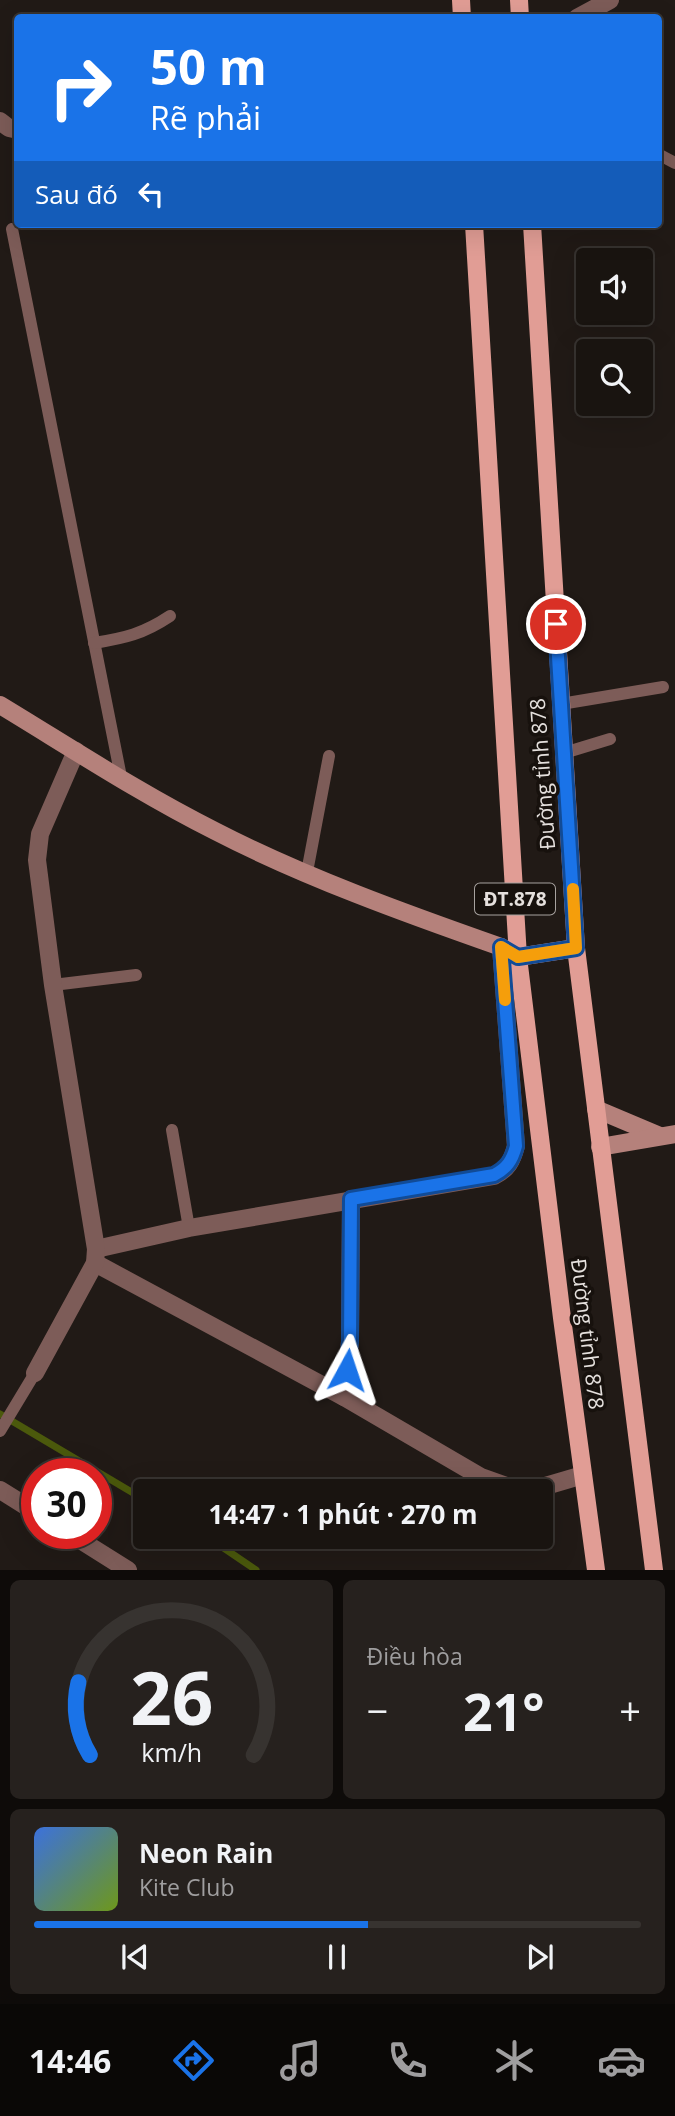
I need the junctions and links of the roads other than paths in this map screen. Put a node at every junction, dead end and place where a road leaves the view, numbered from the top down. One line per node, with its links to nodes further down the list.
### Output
1 (610, 0): 2 (street)
2 (584, 14)
3 (474, 228): 19 (main road, Đường tỉnh 878 / ĐT.878)
4 (532, 228): 9 (main road, Đường tỉnh 878 / ĐT.878)
5 (12, 229): 7 (lane)
6 (170, 616): 7 (lane)
7 (94, 643): 15 (lane)
8 (663, 687): 9 (lane)
9 (561, 704): 13 (main road, Đường tỉnh 878 / ĐT.878)
10 (0, 705): 12 (street)
11 (610, 739): 13 (lane)
12 (76, 751): 15 (street); 21 (street)
13 (565, 752): 18 (main road, Đường tỉnh 878 / ĐT.878)
14 (329, 756): 16 (lane)
15 (121, 777): 16 (street)
16 (307, 872): 17 (street)
17 (501, 947): 19 (street); 26 (street)
18 (576, 948): 19 (main road); 22 (main road, Đường tỉnh 878 / ĐT.878)
19 (518, 957): 32 (main road, Đường tỉnh 878 / ĐT.878)
20 (136, 975): 21 (lane)
21 (53, 985): 28 (street)
22 (596, 1109): 24 (street); 25 (main road, Đường tỉnh 878 / ĐT.878)
23 (172, 1130): 27 (lane)
24 (668, 1135): 25 (street)
25 (600, 1147): 38 (main road, Đường tỉnh 878 / ĐT.878)
26 (351, 1199): 27 (street); 30 (street)
27 (189, 1228): 28 (street)
28 (95, 1256): 29 (street); 30 (street)
29 (35, 1373): 31 (lane)
30 (344, 1397): 32 (street)
31 (0, 1431)
32 (583, 1475): 37 (main road, Đường tỉnh 878 / ĐT.878)
33 (0, 1490): 34 (street)
34 (21, 1503)
35 (95, 1549): 36 (street)
36 (128, 1570)
37 (596, 1570)
38 (654, 1570)

